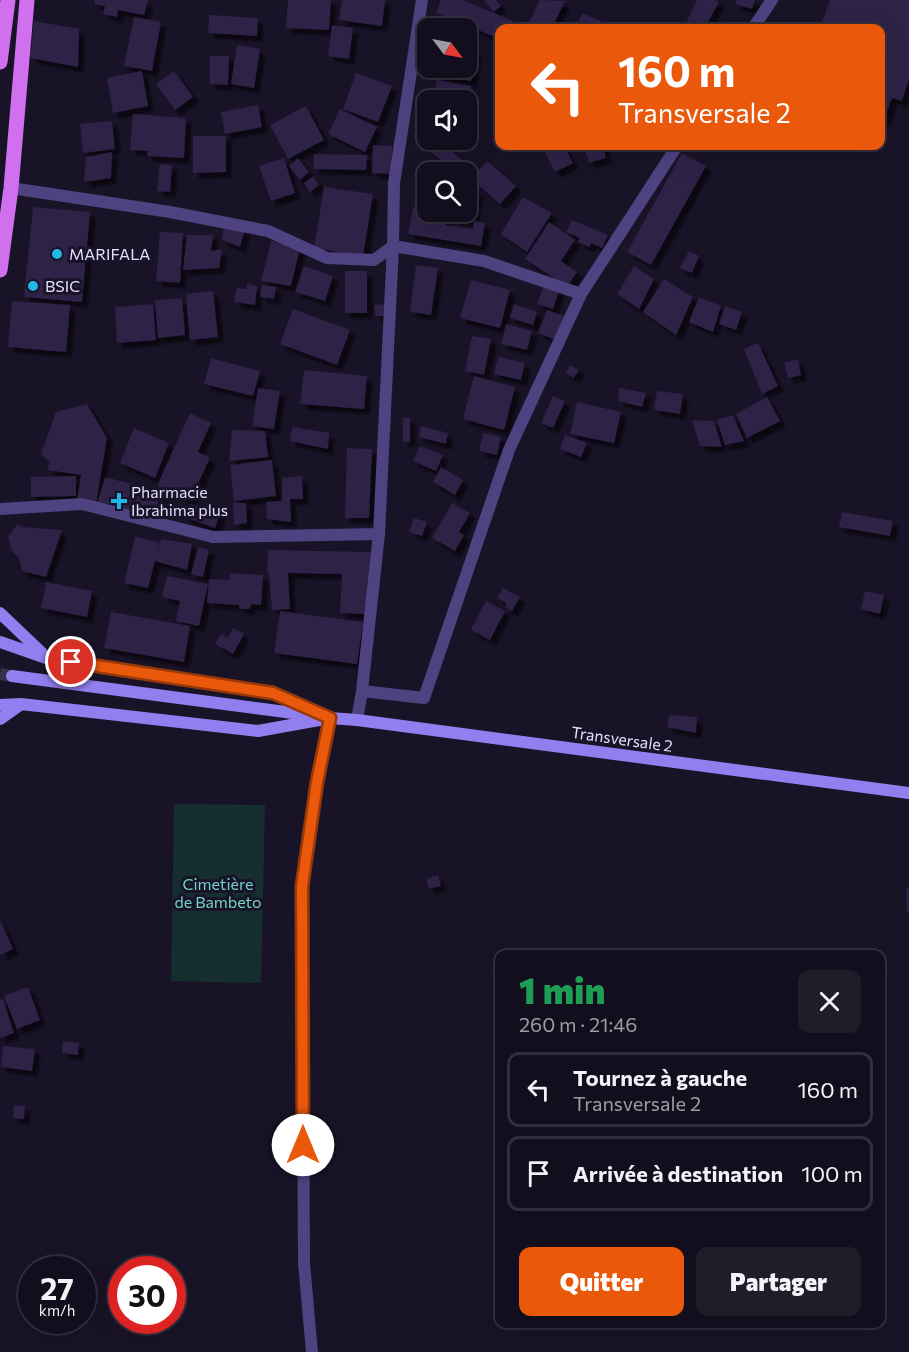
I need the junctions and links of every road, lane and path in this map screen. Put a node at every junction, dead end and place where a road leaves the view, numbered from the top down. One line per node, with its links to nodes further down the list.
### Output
1 (8, 0): 6 (main road)
2 (27, 0): 8 (main road)
3 (422, 0): 9 (street)
4 (772, 0): 5 (street)
5 (756, 24)
6 (0, 62)
7 (674, 150): 11 (street)
8 (11, 188): 9 (street); 10 (main road)
9 (393, 246): 11 (street); 13 (street)
10 (0, 270)
11 (581, 294): 18 (street)
12 (0, 509): 13 (street)
13 (379, 534): 18 (street)
14 (0, 613): 16 (main road)
15 (0, 642): 16 (main road, Transversale 2)
16 (49, 659): 21 (main road, Transversale 2)
17 (12, 676): 21 (main road)
18 (362, 691): 23 (street)
19 (21, 704): 20 (main road, Transversale 2); 21 (main road, Transversale 2); 22 (main road)
20 (0, 705)
21 (330, 718): 23 (main road, Transversale 2); 25 (street)
22 (0, 719)
23 (357, 720): 24 (main road, Transversale 2)
24 (909, 794)
25 (312, 1352)

